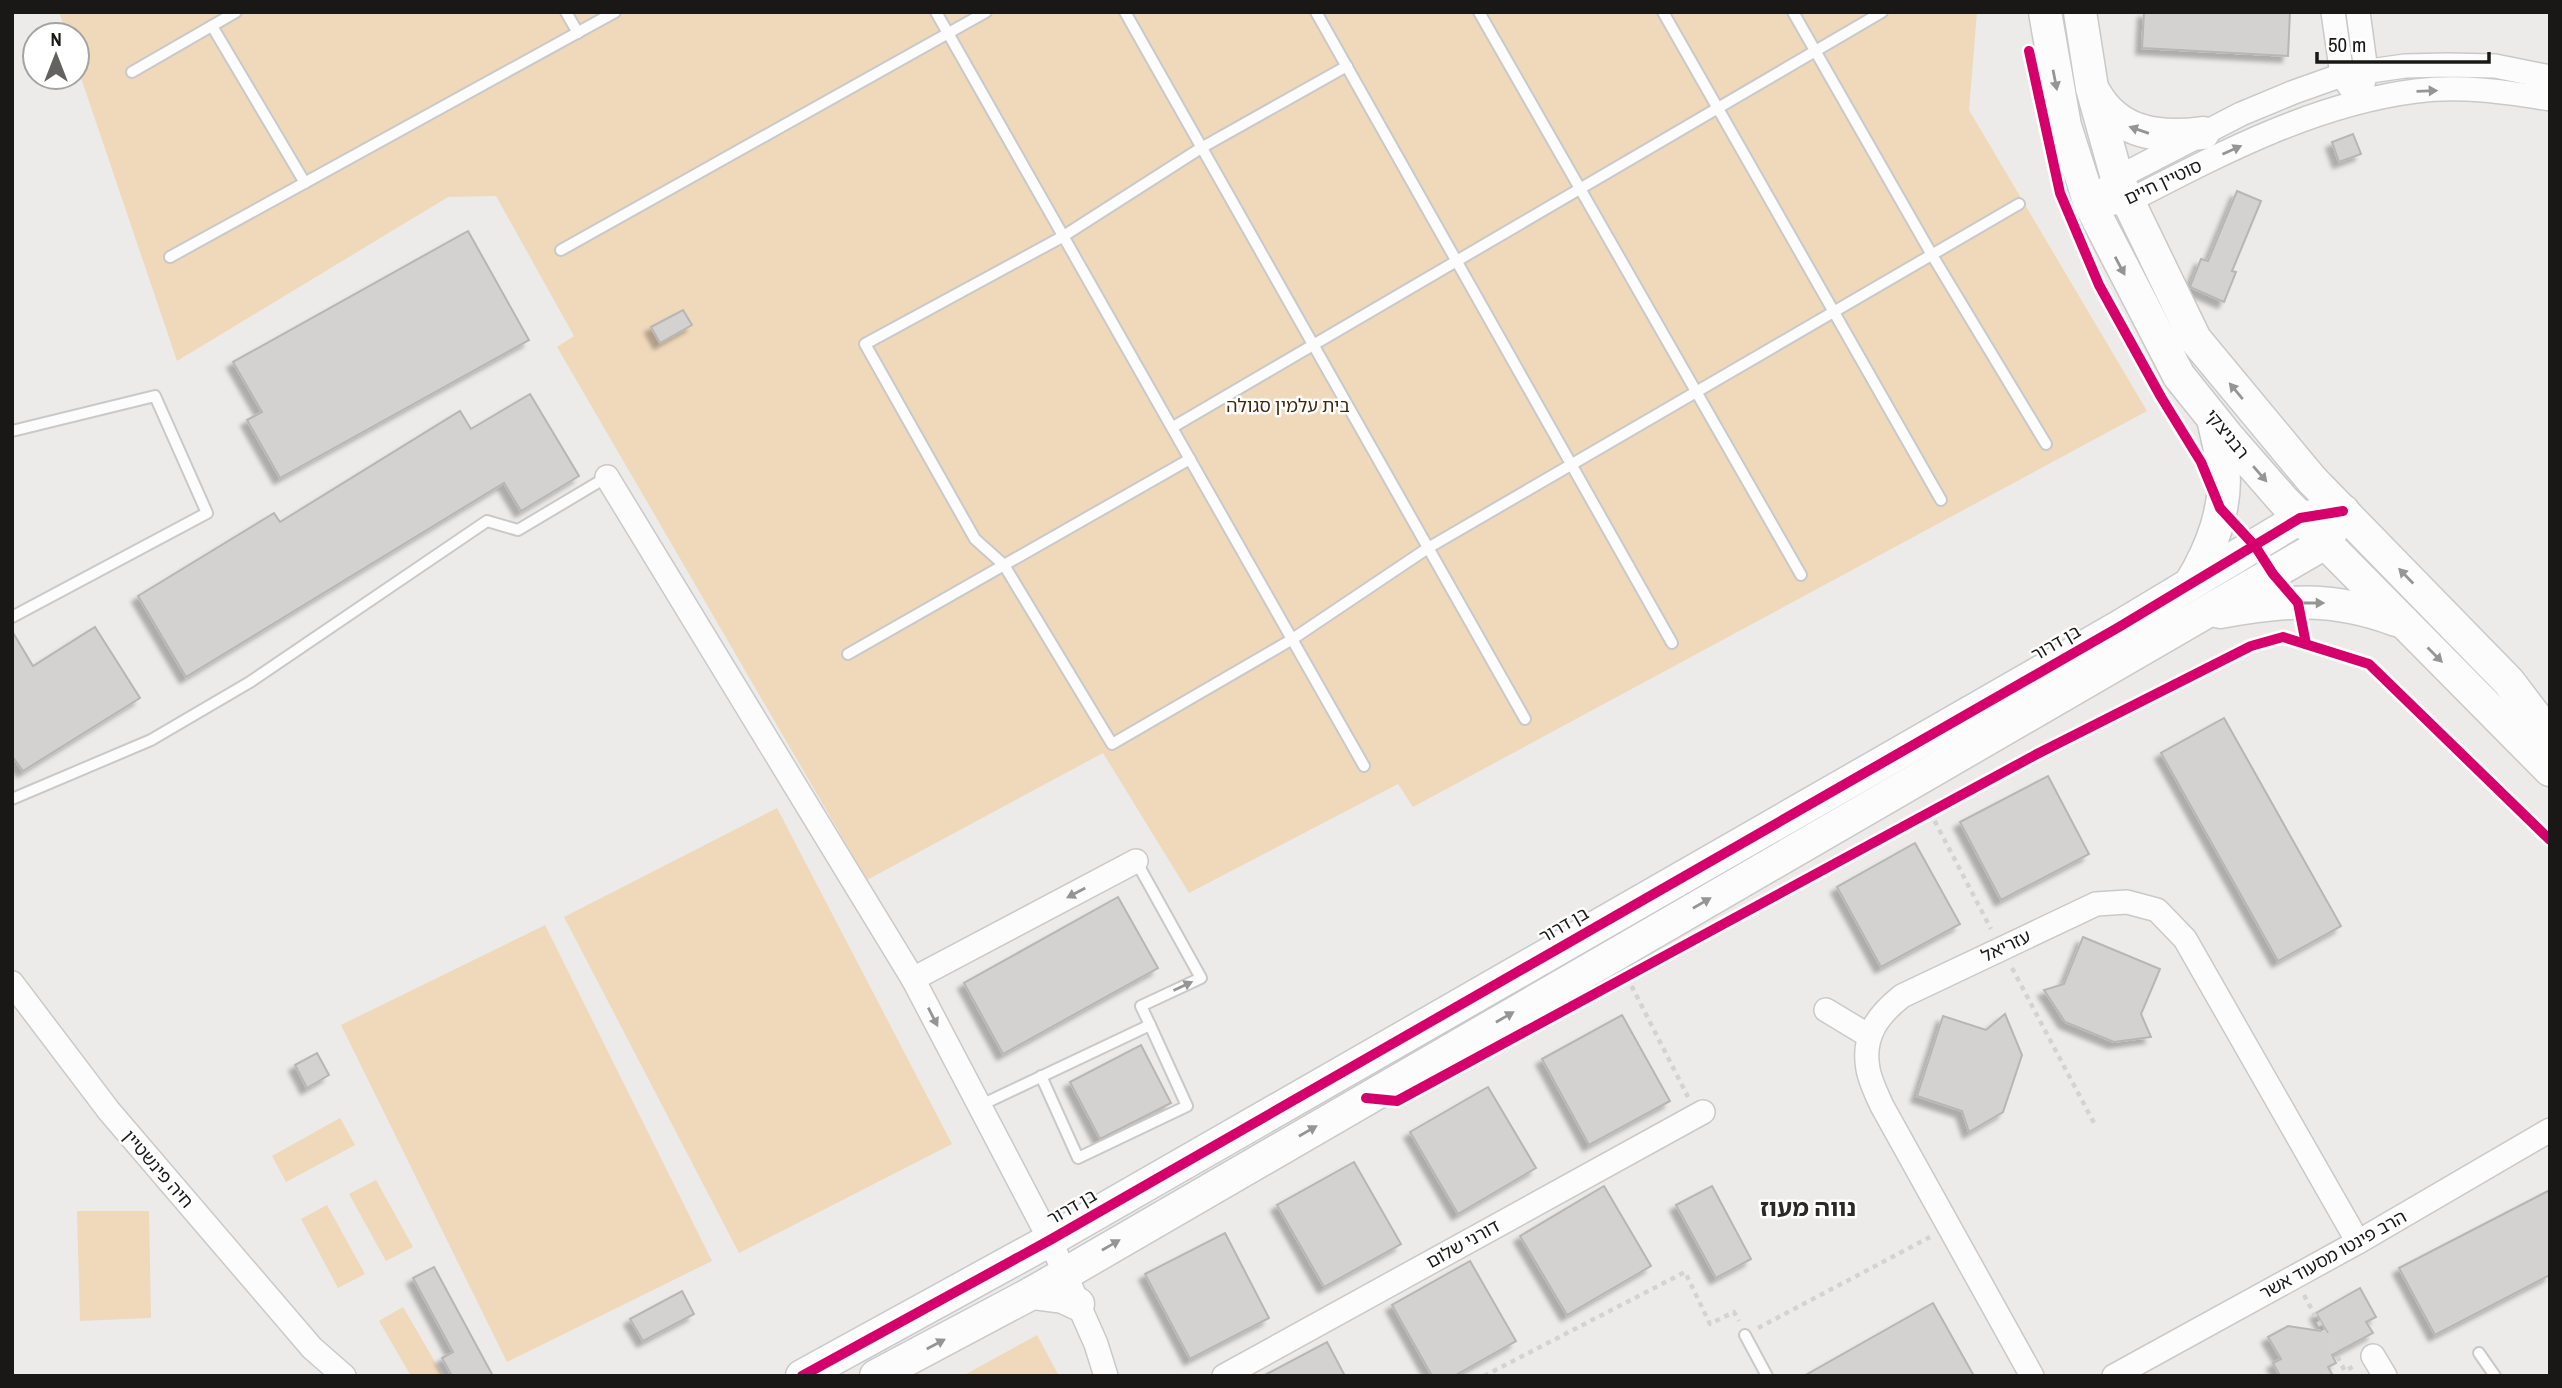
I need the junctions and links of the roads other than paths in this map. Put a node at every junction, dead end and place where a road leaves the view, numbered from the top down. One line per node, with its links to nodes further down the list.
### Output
1 (236, 12): 16 (lane)
2 (566, 12): 17 (lane)
3 (615, 12): 17 (lane)
4 (936, 12): 18 (lane)
5 (986, 12): 18 (lane)
6 (1125, 12): 30 (lane)
7 (1316, 12): 20 (lane)
8 (1479, 12): 32 (lane)
9 (1663, 12): 28 (lane)
10 (1793, 12): 19 (lane)
11 (1882, 12): 19 (lane)
12 (2045, 12): 35 (street, רבניצקי, one-way to 35)
13 (2080, 12): 25 (street, רבניצקי)
14 (2333, 12): 23 (street)
15 (2358, 12): 21 (street)
16 (212, 26): 22 (lane); 31 (lane)
17 (578, 33): 31 (lane)
18 (949, 35): 36 (lane); 37 (lane)
19 (1815, 51): 28 (lane); 38 (lane)
20 (1347, 66): 30 (lane); 40 (lane)
21 (2365, 71): 23 (street, סוטיין חיים); 24 (street, סוטיין חיים); 27 (street)
22 (132, 72)
23 (2342, 75): 27 (street); 29 (street, סוטיין חיים)
24 (2550, 77)
25 (2092, 88): 29 (street, one-way to 25); 33 (street, רבניצקי)
26 (2550, 99): 27 (street, סוטיין חיים, one-way to 26)
27 (2360, 101): 33 (street, סוטיין חיים, one-way to 27)
28 (1718, 108): 32 (lane); 41 (lane)
29 (2203, 134): 33 (street, סוטיין חיים)
30 (1201, 148): 36 (lane); 42 (lane)
31 (305, 183): 39 (lane)
32 (1581, 188): 40 (lane); 43 (lane)
33 (2122, 190): 35 (street, סוטיין חיים); 52 (street, רבניצקי, one-way to 33)
34 (2019, 204): 38 (lane)
35 (2090, 204): 44 (street, רבניצקי, one-way to 44)
36 (1062, 237): 45 (lane); 56 (lane)
37 (561, 250)
38 (1933, 255): 41 (lane); 47 (lane)
39 (170, 257)
40 (1456, 261): 42 (lane); 49 (lane)
41 (1835, 312): 43 (lane); 51 (lane)
42 (1313, 345): 45 (lane); 55 (lane)
43 (1698, 391): 49 (lane); 57 (lane)
44 (2212, 415): 53 (street, רבניצקי, one-way to 53); 58 (street)
45 (1173, 427): 48 (lane)
46 (12, 431): 59 (lane)
47 (2046, 444)
48 (1190, 459): 56 (lane); 62 (lane)
49 (1571, 465): 55 (lane); 63 (lane)
50 (607, 477): 69 (lane); 71 (street)
51 (1941, 500)
52 (2343, 511): 53 (street, בן דרור); 54 (street); 66 (street, רבניצקי, one-way to 52)
53 (2300, 518): 54 (street, רבניצקי); 58 (street, בן דרור)
54 (2325, 543): 60 (street); 61 (street, רבניצקי)
55 (1428, 548): 62 (lane); 65 (lane)
56 (1004, 565): 62 (lane); 64 (lane)
57 (1801, 575)
58 (2190, 585): 80 (street, בן דרור)
59 (12, 617)
60 (2198, 617): 61 (street, one-way to 61); 82 (street, one-way to 60)
61 (2404, 623): 68 (street, רבניצקי, one-way to 68)
62 (1291, 640): 67 (lane)
63 (1672, 643)
64 (848, 654)
65 (1525, 719)
66 (2550, 736)
67 (1364, 766)
68 (2550, 770)
69 (12, 799)
70 (1136, 861): 71 (street, one-way to 71); 74 (lane, one-way to 70)
71 (913, 979): 77 (street, one-way to 77)
72 (12, 983): 86 (street, חיה פינשטיין)
73 (1826, 1010): 75 (street)
74 (1150, 1026): 76 (lane); 76 (lane)
75 (1870, 1037): 81 (street, עזריאל); 96 (street, עזריאל)
76 (1041, 1076): 77 (lane)
77 (979, 1106): 80 (street)
78 (1700, 1113): 94 (street, דורני שלום)
79 (2550, 1130): 81 (street, הרב פינטו מסעוד אשר)
80 (1049, 1240): 82 (street); 91 (street, בן דרור)
81 (2358, 1242): 97 (street, הרב פינטו מסעוד אשר)
82 (1063, 1273): 83 (street); 84 (street)
83 (1032, 1293): 84 (street); 92 (street, one-way to 83)
84 (1078, 1304): 93 (street)
85 (1745, 1335): 95 (lane)
86 (312, 1348): 89 (street, חיה פינשטיין); 90 (street, חיה פינשטיין)
87 (2479, 1353): 99 (lane)
88 (2373, 1356): 98 (street)
89 (321, 1376)
90 (344, 1376)
91 (802, 1376)
92 (876, 1376)
93 (1106, 1376)
94 (1224, 1376)
95 (1767, 1376)
96 (2032, 1376)
97 (2115, 1376)
98 (2385, 1376)
99 (2495, 1376)

